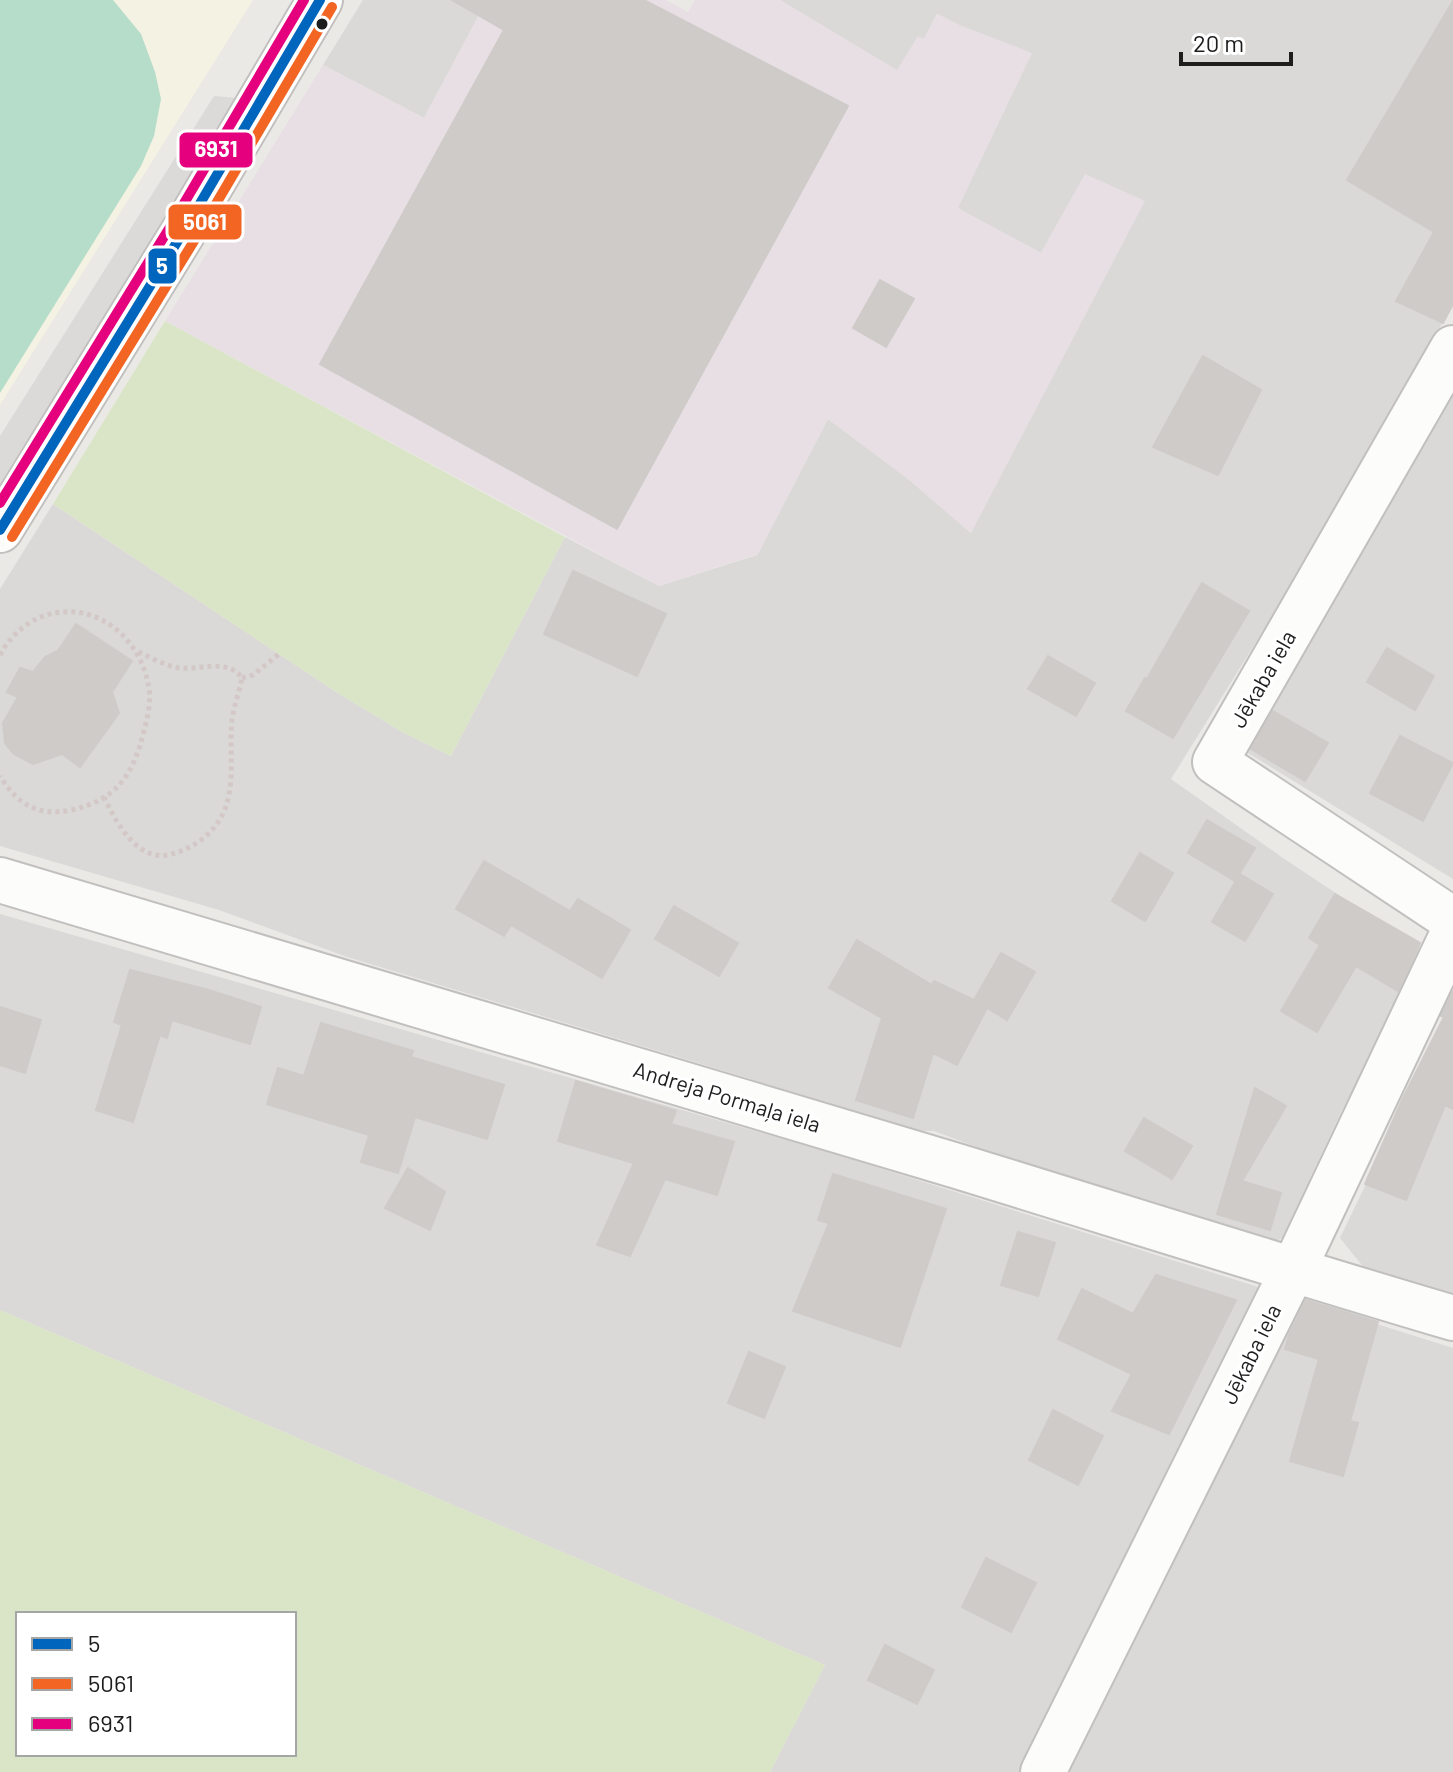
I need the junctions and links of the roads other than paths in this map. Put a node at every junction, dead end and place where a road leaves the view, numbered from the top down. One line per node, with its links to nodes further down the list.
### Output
1 (320, 0): 3 (street)
2 (1453, 348): 5 (street, Jēkaba iela)
3 (0, 530)
4 (0, 880): 7 (street, Andreja Pormaļa iela)
5 (1453, 920)
6 (1453, 933): 7 (street, Jēkaba iela)
7 (1292, 1271): 8 (street, Andreja Pormaļa iela); 9 (street, Jēkaba iela)
8 (1453, 1318)
9 (1043, 1772)

